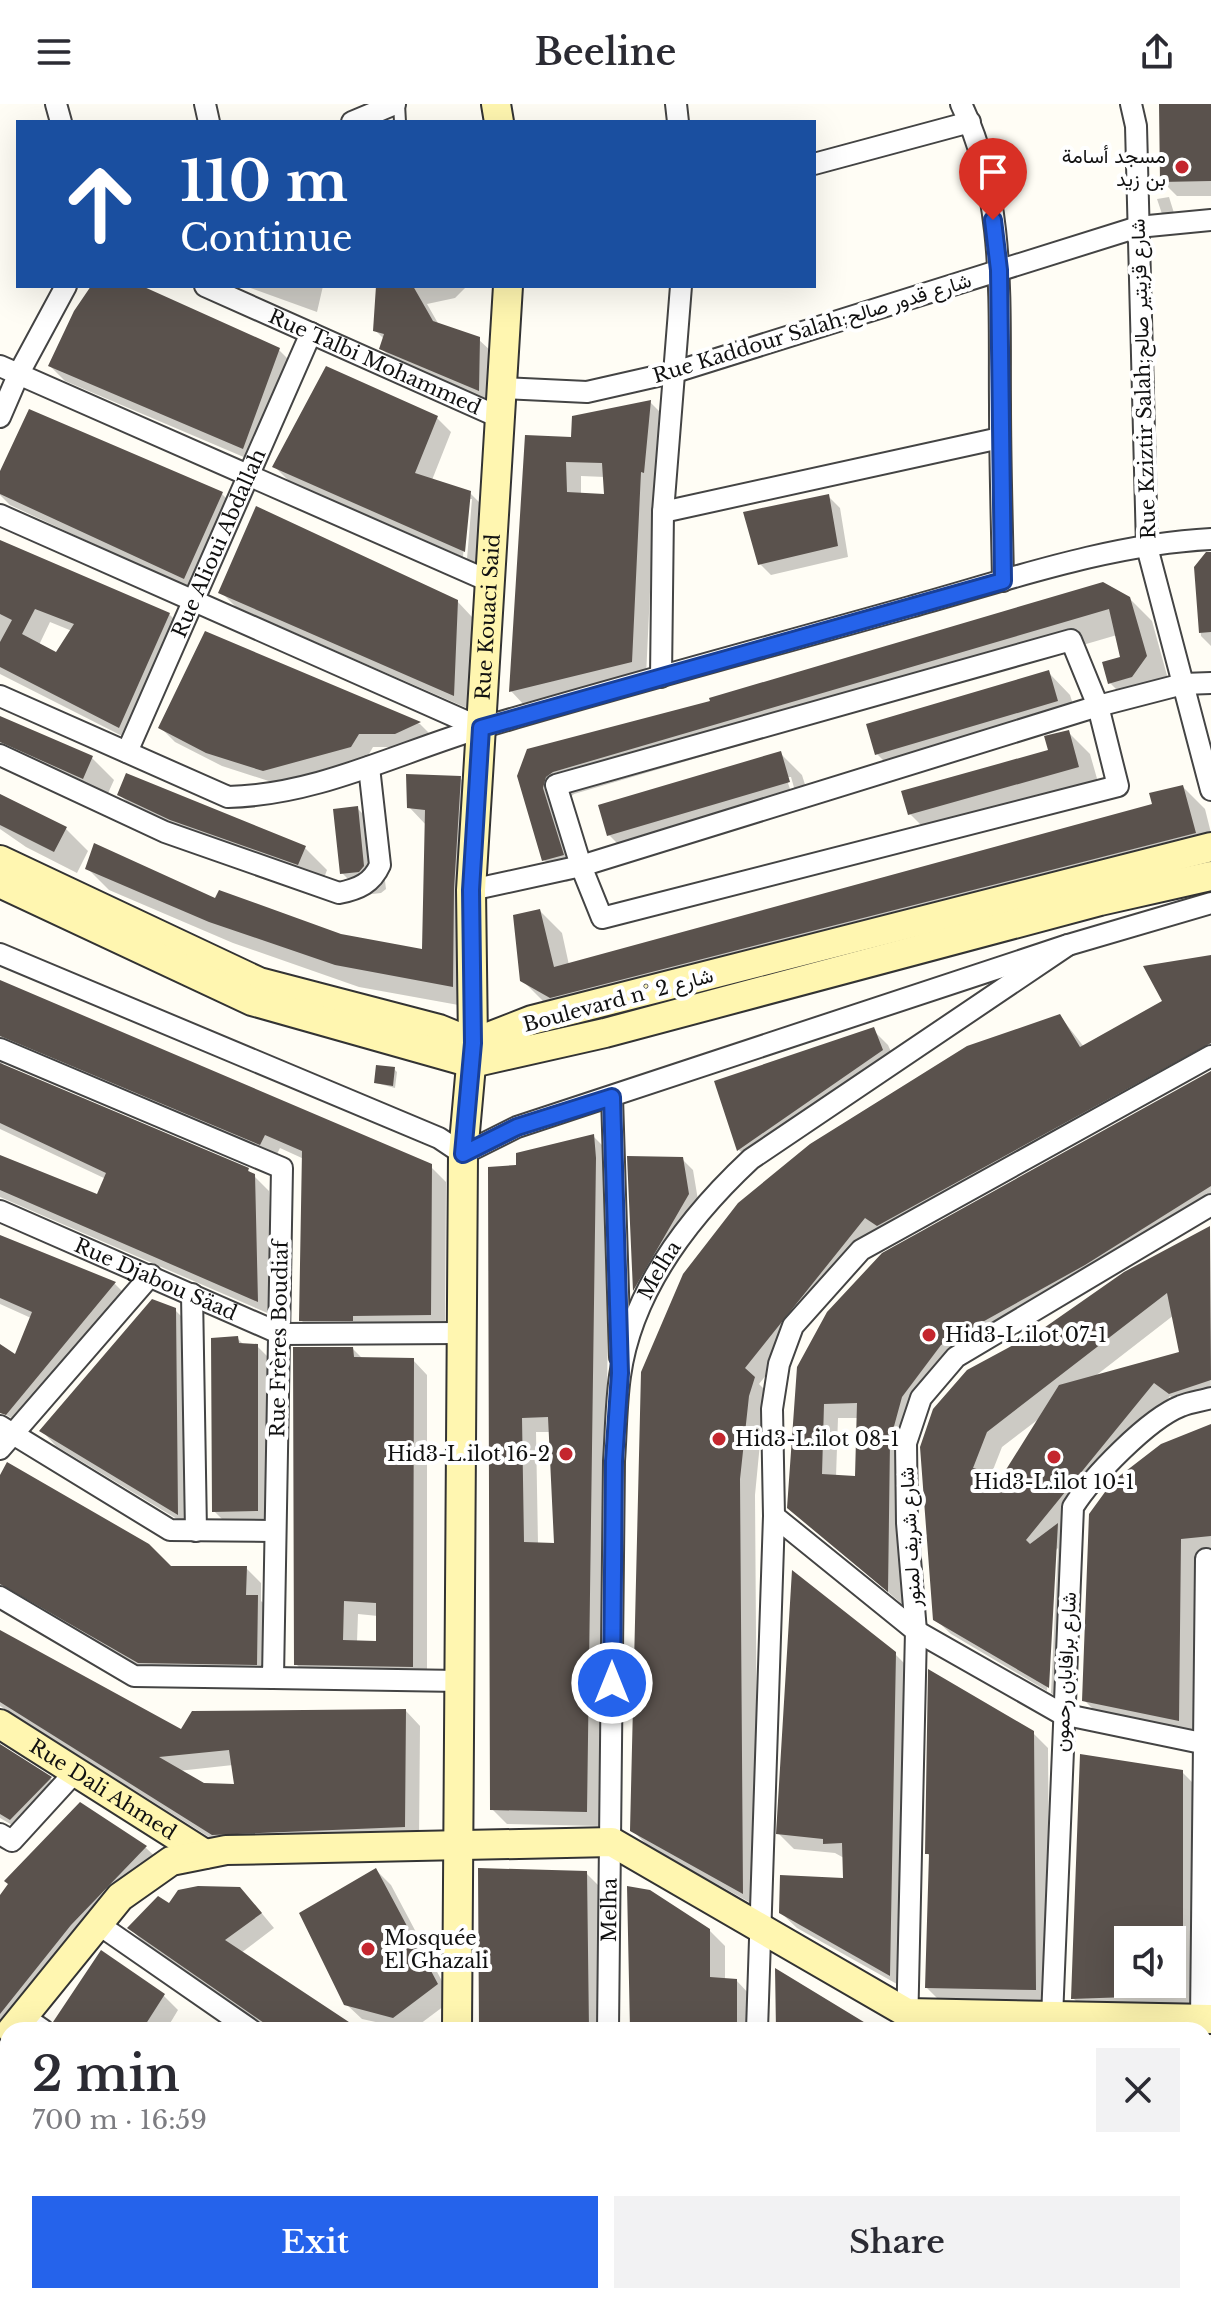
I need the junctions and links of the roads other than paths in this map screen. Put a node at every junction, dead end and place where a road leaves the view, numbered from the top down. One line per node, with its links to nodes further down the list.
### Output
1 (397, 104): 4 (street)
2 (1131, 104): 7 (street, Rue Kziztir Salah;شارع قزيتير صالح)
3 (965, 113): 5 (street); 8 (street)
4 (357, 120)
5 (816, 163)
6 (1211, 220): 7 (street, Rue Kaddour Salah;شارع قدور صالح)
7 (1138, 227): 8 (street, Rue Kaddour Salah;شارع قدور صالح); 24 (street, Rue Kziztir Salah;شارع قزيتير صالح)
8 (999, 270): 14 (street, Rue Kaddour Salah;شارع قدور صالح); 19 (street)
9 (65, 288): 15 (street)
10 (210, 288): 13 (street, Rue Talbi Mohammed)
11 (508, 288): 16 (street, Rue Kouaci Said)
12 (681, 288): 14 (street)
13 (311, 333): 18 (street, Rue Talbi Mohammed); 20 (street, Rue Alioui Abdallah)
14 (675, 372): 16 (street, Rue Kaddour Salah;شارع قدور صالح); 21 (street)
15 (6, 373): 17 (street); 20 (street)
16 (503, 388): 18 (street, Rue Kouaci Said)
17 (0, 417)
18 (501, 418): 26 (street, Rue Kouaci Said)
19 (1000, 438): 21 (street); 25 (street)
20 (249, 475): 26 (street); 27 (street, Rue Alioui Abdallah)
21 (663, 512): 28 (street)
22 (0, 515): 27 (street)
23 (1211, 539): 24 (street)
24 (1147, 547): 25 (street); 30 (street, Rue Kziztir Salah;شارع قزيتير صالح)
25 (1003, 581): 28 (street)
26 (491, 582): 33 (street, Rue Kouaci Said)
27 (194, 600): 33 (street); 34 (street, Rue Alioui Abdallah)
28 (661, 677): 33 (street)
29 (1211, 683): 30 (street)
30 (1183, 684): 32 (street); 37 (street, Rue Kziztir Salah;شارع قزيتير صالح)
31 (0, 696): 34 (street)
32 (1098, 706): 40 (street); 40 (street); 40 (street)
33 (481, 728): 36 (street); 43 (street, Rue Kouaci Said)
34 (127, 752): 36 (street)
35 (0, 755): 36 (street)
36 (369, 767)
37 (1211, 790)
38 (1211, 847): 48 (street, Boulevard n° شارع 2)
39 (0, 860): 48 (street)
40 (581, 866): 43 (street)
41 (1211, 876): 48 (street, Boulevard n° شارع 2)
42 (0, 883): 48 (street, Boulevard n° شارع 2)
43 (471, 890): 48 (street, Rue Kouaci Said)
44 (1211, 903): 45 (street)
45 (1068, 945): 50 (street); 58 (street, Melha)
46 (0, 954): 51 (street)
47 (0, 1049): 57 (street, Rue Frères Boudiaf)
48 (472, 1053): 51 (street, Rue Kouaci Said)
49 (1211, 1056): 61 (street)
50 (612, 1097): 51 (street); 58 (street)
51 (463, 1154): 56 (street, Rue Kouaci Said)
52 (1211, 1205): 66 (street, شارع شريف لمنور)
53 (0, 1211): 54 (street, Rue Djabou Säad)
54 (151, 1275): 55 (street, Rue Djabou Säad); 60 (street)
55 (192, 1294): 57 (street, Rue Djabou Säad); 62 (street)
56 (460, 1333): 57 (street, Rue Djabou Säad); 68 (street, Rue Kouaci Said)
57 (281, 1334): 63 (street, Rue Frères Boudiaf)
58 (620, 1373): 74 (street, Melha)
59 (1211, 1398): 69 (street, شارع برافابان رحمون)
60 (4, 1437): 62 (street)
61 (774, 1516): 66 (street); 78 (street)
62 (196, 1531): 63 (street)
63 (273, 1531): 67 (street, Rue Frères Boudiaf)
64 (1206, 1559): 71 (street)
65 (0, 1597): 67 (street)
66 (916, 1631): 69 (street); 81 (street, شارع شريف لمنور)
67 (273, 1678): 68 (street)
68 (459, 1681): 75 (street, Rue Kouaci Said)
69 (1062, 1714): 71 (street); 79 (street, شارع برافابان رحمون)
70 (0, 1724): 72 (street, Rue Dali Ahmed)
71 (1208, 1744): 80 (street)
72 (76, 1771): 73 (street); 76 (street, Rue Dali Ahmed)
73 (0, 1834)
74 (612, 1842): 75 (street); 78 (street); 85 (street, Melha)
75 (458, 1844): 76 (street); 84 (street, Rue Kouaci Said)
76 (205, 1854): 77 (street)
77 (98, 1924): 82 (street); 83 (street)
78 (759, 1928): 81 (street); 86 (street)
79 (1052, 2018): 80 (street); 81 (street)
80 (1206, 2019)
81 (907, 2021)
82 (26, 2022)
83 (239, 2022)
84 (457, 2022)
85 (608, 2022)
86 (757, 2022)

